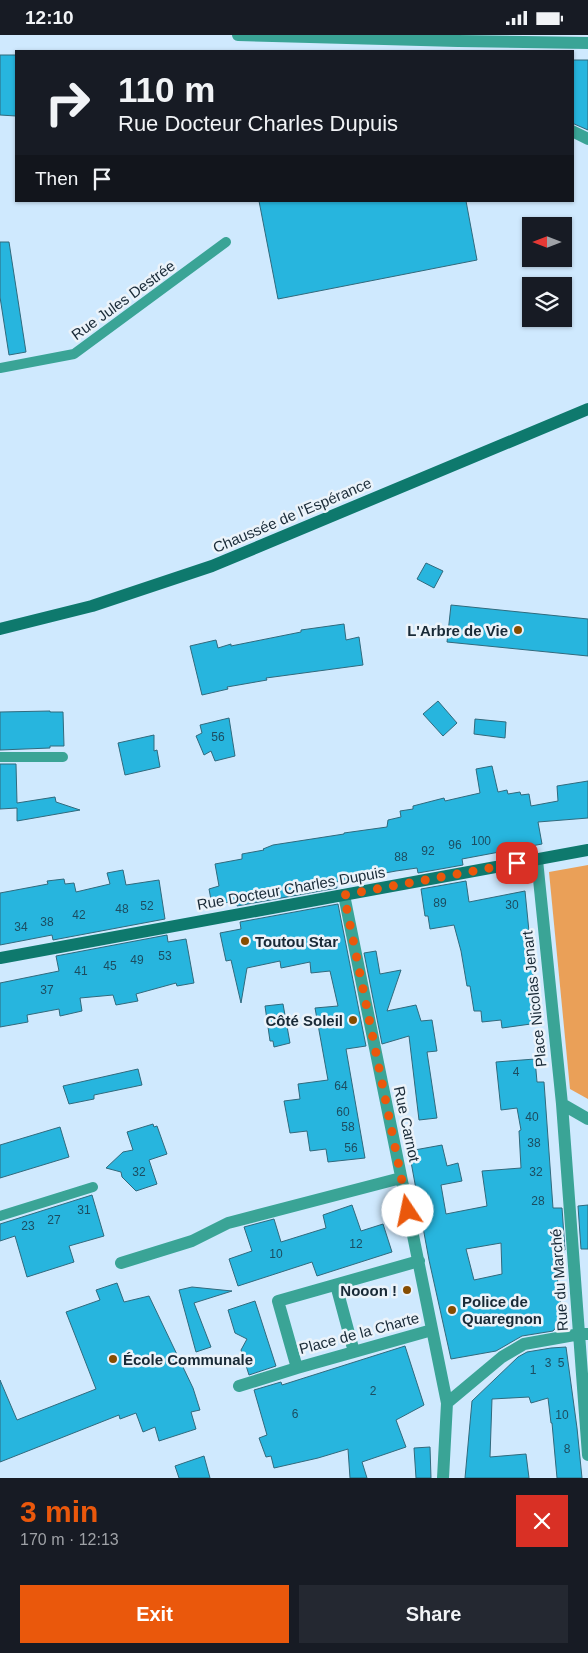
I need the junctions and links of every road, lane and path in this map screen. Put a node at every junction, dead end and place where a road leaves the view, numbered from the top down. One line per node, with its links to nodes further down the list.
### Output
1 (238, 35): 2 (street)
2 (455, 38): 3 (street); 4 (street)
3 (588, 43)
4 (467, 50)
5 (574, 132): 6 (street)
6 (588, 139)
7 (226, 242): 8 (lane, Rue Jules Destrée)
8 (0, 368)
9 (588, 409): 10 (main road, Chaussée de l'Espérance)
10 (0, 629)
11 (0, 757): 12 (lane)
12 (63, 757)
13 (588, 850): 14 (main road, Rue Docteur Charles Dupuis)
14 (537, 860): 15 (main road, Rue Docteur Charles Dupuis); 17 (street, Place Nicolas Jenart)
15 (344, 895): 16 (main road, Rue Docteur Charles Dupuis); 19 (street, Rue Carnot)
16 (0, 958)
17 (562, 1104): 18 (street); 26 (street, Rue du Marché)
18 (588, 1119)
19 (402, 1178): 22 (street, Rue Carnot); 23 (street)
20 (93, 1187): 21 (lane)
21 (0, 1215)
22 (418, 1261): 24 (street, Place de la Charte); 25 (street, Rue Carnot)
23 (121, 1263)
24 (336, 1285): 27 (street); 28 (street, Place de la Charte)
25 (432, 1330): 27 (street, Place de la Charte); 30 (street, Rue Carnot)
26 (584, 1334): 30 (street); 31 (street, Rue du Marché)
27 (354, 1352): 28 (street, Place de la Charte)
28 (297, 1368): 29 (street)
29 (239, 1386)
30 (447, 1403): 32 (street, Rue Carnot)
31 (588, 1455)
32 (443, 1478)

